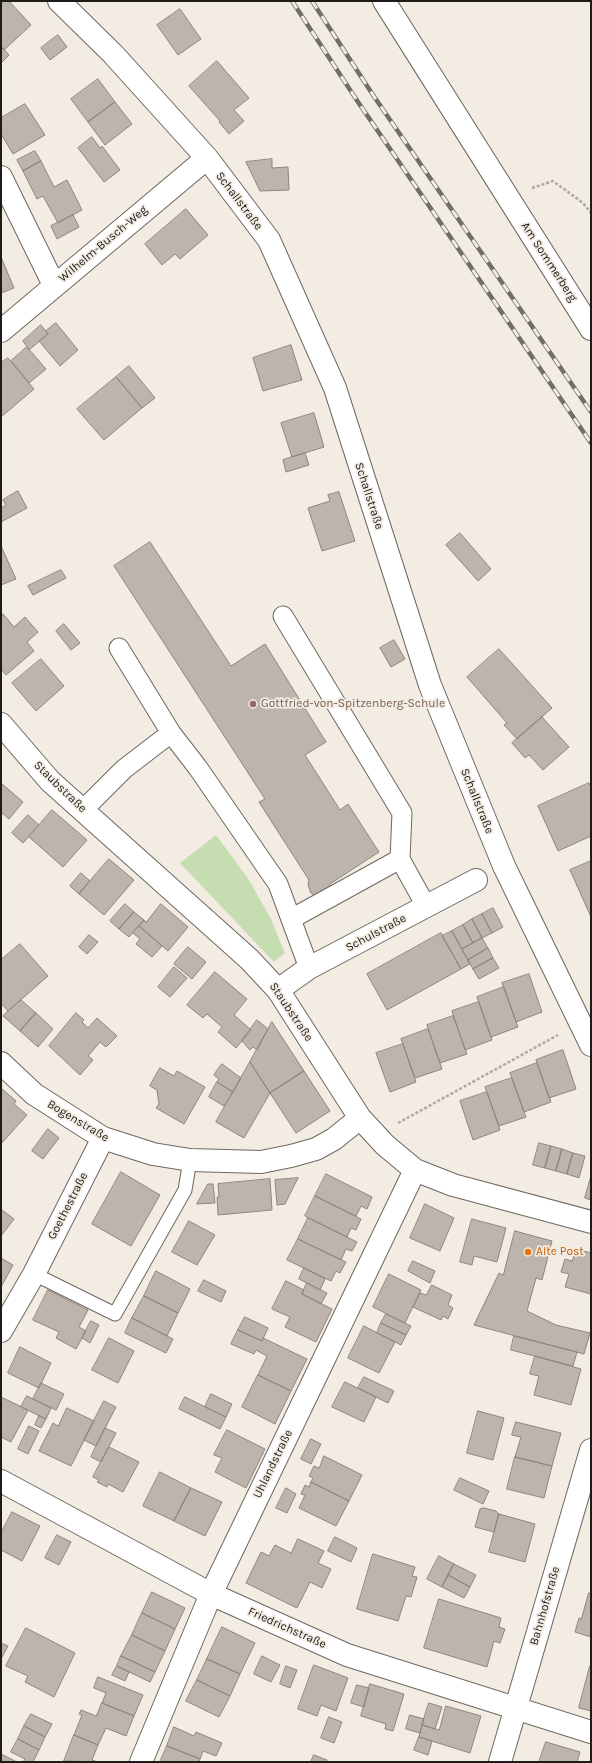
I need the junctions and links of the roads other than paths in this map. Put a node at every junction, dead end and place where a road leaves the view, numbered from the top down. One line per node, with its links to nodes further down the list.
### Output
1 (59, 1): 3 (street, Schallstraße)
2 (384, 1): 6 (street, Am Sommerberg)
3 (207, 158): 5 (street, Wilhelm-Busch-Weg); 19 (street, Schallstraße)
4 (1, 177): 5 (street)
5 (54, 285): 7 (street, Wilhelm-Busch-Weg)
6 (591, 329)
7 (1, 331)
8 (283, 616): 13 (street)
9 (118, 648): 11 (street)
10 (1, 724): 12 (street, Staubstraße)
11 (171, 733): 12 (street); 16 (street)
12 (83, 810): 18 (street, Staubstraße)
13 (400, 859): 15 (street); 16 (street)
14 (476, 880): 15 (street, Schulstraße)
15 (426, 906): 17 (street, Schulstraße)
16 (291, 919): 17 (street)
17 (309, 968): 18 (street, Schulstraße)
18 (278, 990): 21 (street, Staubstraße)
19 (591, 1045)
20 (1, 1063): 22 (street, Bogenstraße)
21 (360, 1118): 23 (street, Bogenstraße); 24 (street, Staubstraße)
22 (103, 1138): 23 (street, Bogenstraße); 26 (street, Goethestraße)
23 (190, 1160): 26 (lane)
24 (415, 1170): 25 (street, Staubstraße); 30 (street, Uhlandstraße)
25 (591, 1222)
26 (34, 1274): 27 (street, Goethestraße)
27 (1, 1331)
28 (591, 1450): 31 (street, Bahnhofstraße)
29 (1, 1481): 30 (street, Friedrichstraße)
30 (211, 1594): 31 (street, Friedrichstraße); 33 (street, Uhlandstraße)
31 (514, 1709): 32 (street, Friedrichstraße); 34 (street, Bahnhofstraße)
32 (591, 1732)
33 (141, 1762)
34 (500, 1762)

